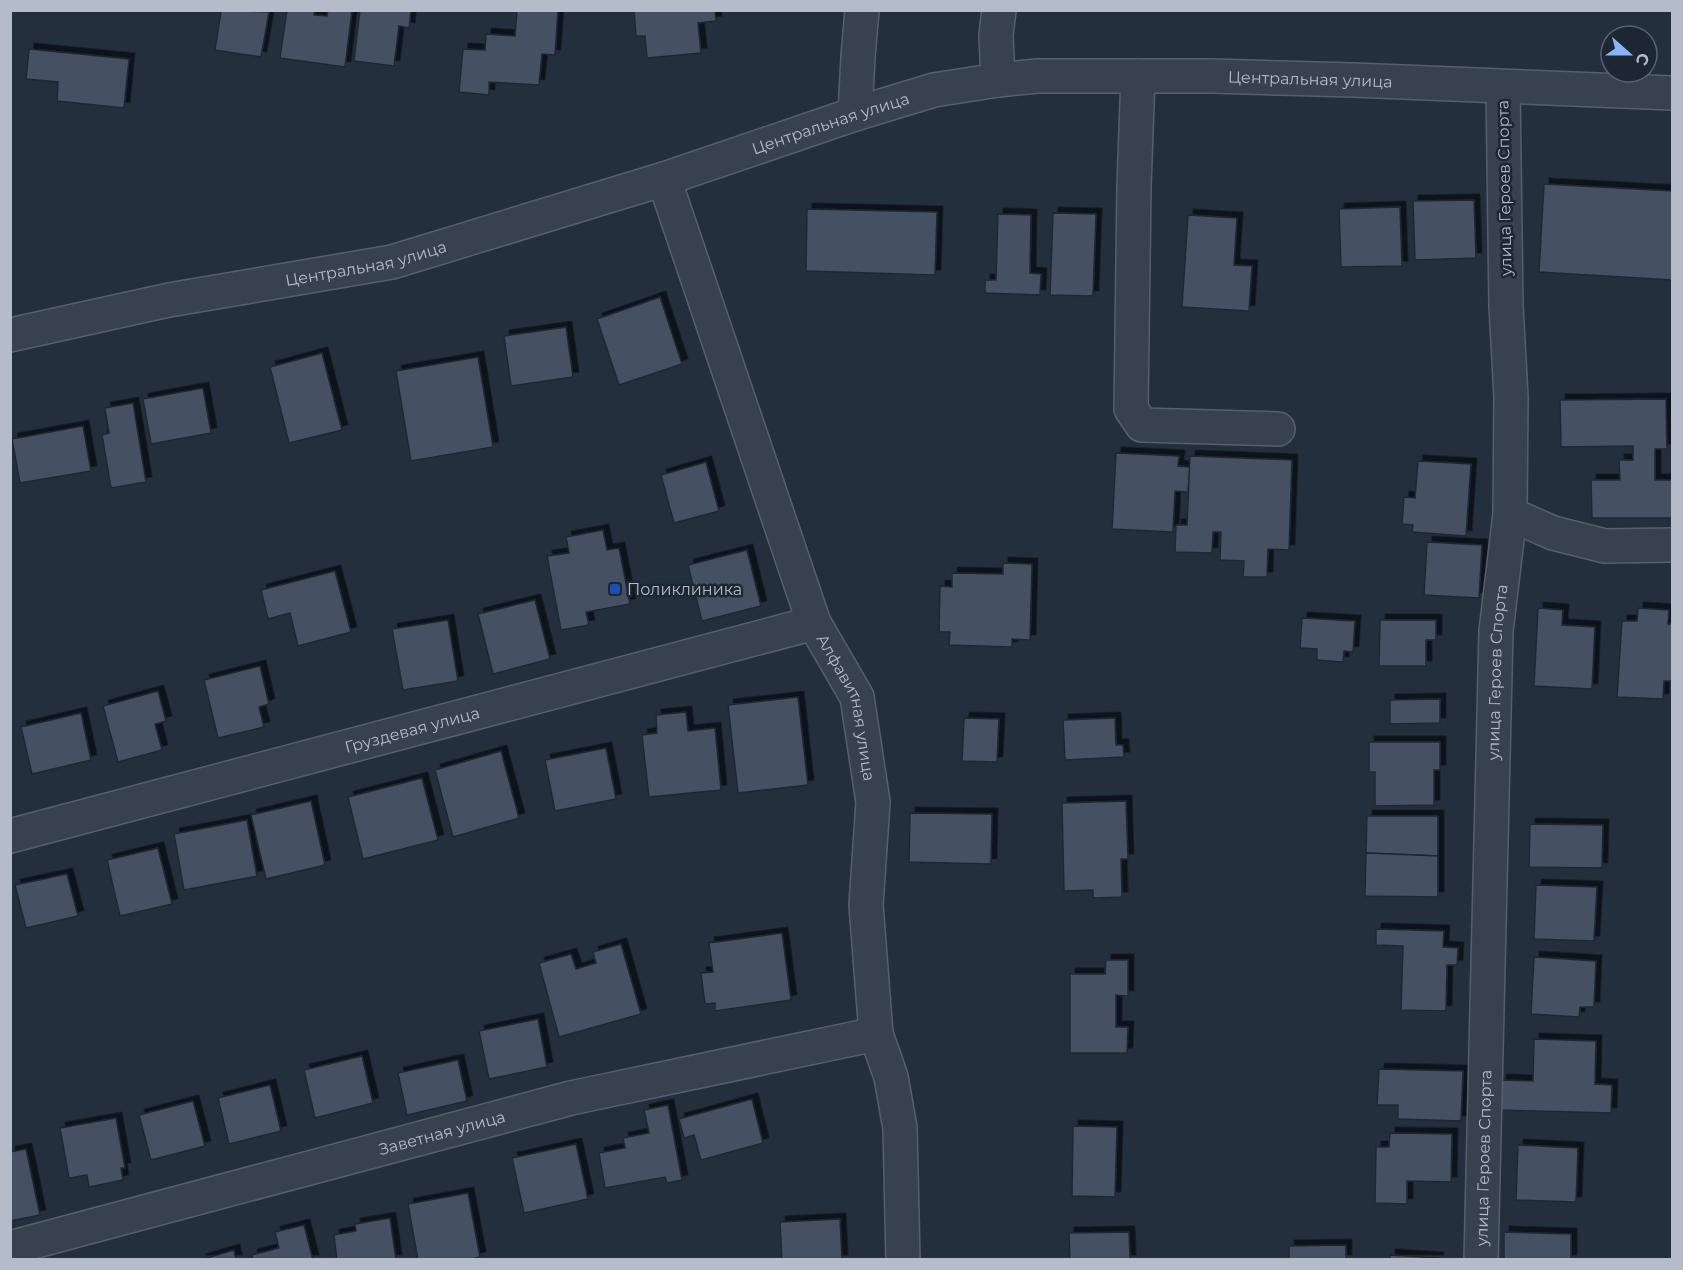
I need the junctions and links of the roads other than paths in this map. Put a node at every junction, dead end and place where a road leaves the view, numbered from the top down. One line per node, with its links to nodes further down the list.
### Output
1 (862, 10): 7 (street)
2 (999, 10): 4 (street)
3 (1138, 76): 4 (street, Центральная улица); 5 (street, Центральная улица); 10 (street)
4 (998, 80): 7 (street, Центральная улица)
5 (1503, 87): 6 (street, Центральная улица); 11 (street, улица Героев Спорта)
6 (1672, 93)
7 (855, 114): 8 (street, Центральная улица)
8 (664, 179): 9 (street, Центральная улица); 13 (street, Алфавитная улица)
9 (10, 335)
10 (1278, 429)
11 (1510, 514): 12 (street); 18 (street, улица Героев Спорта)
12 (1672, 545)
13 (814, 623): 14 (street, Груздевая улица); 15 (street, Алфавитная улица)
14 (10, 836)
15 (876, 1034): 16 (street, Заветная улица); 17 (street, Алфавитная улица)
16 (10, 1248)
17 (903, 1260)
18 (1481, 1260)

